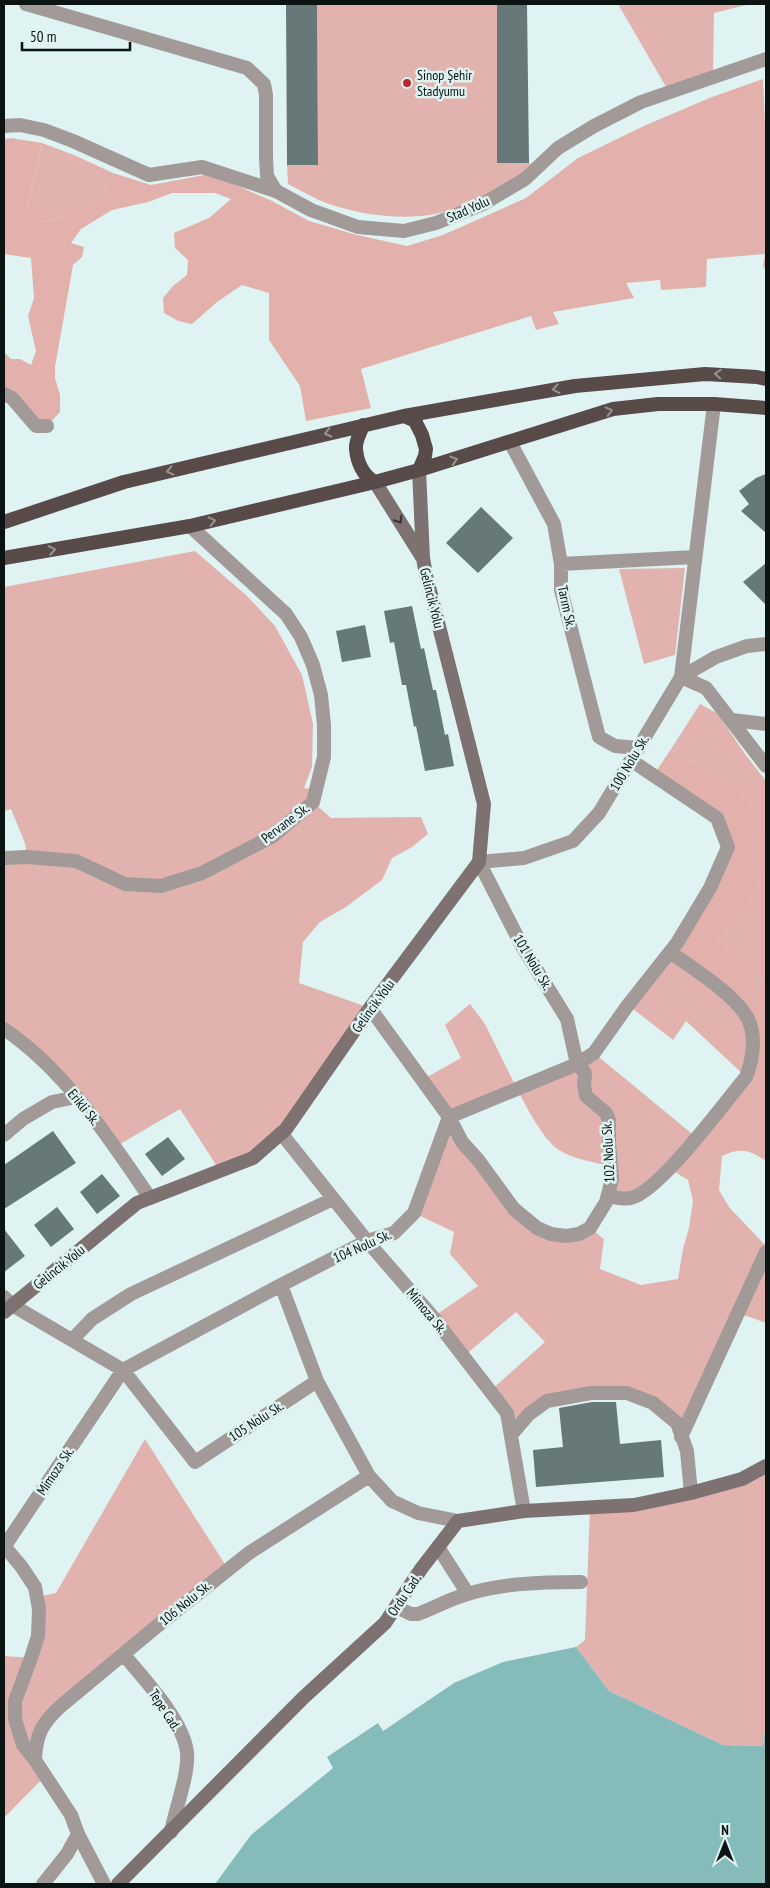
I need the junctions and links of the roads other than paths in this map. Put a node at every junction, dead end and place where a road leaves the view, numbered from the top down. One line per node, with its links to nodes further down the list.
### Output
1 (26, 4): 4 (street)
2 (766, 59): 4 (street, Stad Yolu)
3 (4, 126): 4 (street, Stad Yolu)
4 (276, 191)
5 (766, 379): 9 (highway, one-way to 9)
6 (4, 394): 11 (street)
7 (714, 404): 8 (highway); 12 (highway, one-way to 7); 17 (street)
8 (766, 408)
9 (404, 416): 10 (highway); 13 (highway)
10 (363, 425): 14 (highway); 15 (highway, one-way to 15)
11 (47, 426)
12 (510, 442): 13 (highway, one-way to 12); 20 (street, Tarım Sk.)
13 (419, 470): 14 (highway); 19 (main road)
14 (375, 482): 16 (highway, one-way to 14); 19 (main road, one-way to 19)
15 (4, 522)
16 (190, 526): 18 (highway, one-way to 16); 28 (street, Pervane Sk.)
17 (695, 557): 20 (street); 22 (street)
18 (4, 558)
19 (423, 558): 29 (main road, Gelincik Yolu)
20 (560, 564): 25 (street, Tarım Sk.)
21 (766, 644): 22 (street, 100 Nolu Sk.)
22 (681, 677): 23 (street); 25 (street, 100 Nolu Sk.)
23 (732, 720): 24 (street); 27 (street)
24 (766, 724)
25 (638, 748): 26 (street, 100 Nolu Sk.)
26 (632, 761): 29 (street, 100 Nolu Sk.); 30 (street)
27 (766, 766)
28 (4, 858)
29 (479, 862): 31 (main road, Gelincik Yolu); 33 (street, 101 Nolu Sk.)
30 (670, 952): 33 (street); 38 (street)
31 (370, 1008): 35 (street); 36 (main road, Gelincik Yolu)
32 (4, 1029): 34 (street, Erikli Sk.)
33 (577, 1064): 35 (street); 38 (street, 102 Nolu Sk.)
34 (77, 1097): 37 (street); 39 (street, Erikli Sk.)
35 (449, 1117): 38 (street, 102 Nolu Sk.); 41 (street, 104 Nolu Sk.)
36 (281, 1134): 39 (main road, Gelincik Yolu); 40 (street, Mimoza Sk.)
37 (4, 1135)
38 (608, 1196)
39 (150, 1198): 44 (main road, Gelincik Yolu)
40 (333, 1199): 41 (street, Mimoza Sk.); 45 (street)
41 (367, 1241): 43 (street, 104 Nolu Sk.); 48 (street, Mimoza Sk.)
42 (766, 1252): 49 (street)
43 (281, 1285): 46 (street, 104 Nolu Sk.); 47 (street)
44 (7, 1305): 45 (street)
45 (72, 1340): 46 (street)
46 (123, 1370): 47 (street, 105 Nolu Sk.); 55 (street, Mimoza Sk.)
47 (317, 1381): 51 (street)
48 (511, 1435): 49 (street); 53 (street, Mimoza Sk.)
49 (681, 1436): 52 (street)
50 (766, 1466): 52 (main road)
51 (369, 1476): 54 (street); 60 (street, 106 Nolu Sk.)
52 (691, 1493): 53 (main road)
53 (524, 1512): 54 (main road)
54 (458, 1522): 56 (main road, Ordu Cad.)
55 (4, 1547): 61 (street)
56 (438, 1547): 58 (street); 59 (main road, Ordu Cad.)
57 (581, 1582): 58 (street)
58 (468, 1594): 59 (street)
59 (396, 1607): 62 (main road, Ordu Cad.)
60 (124, 1655): 61 (street, 106 Nolu Sk.); 62 (street, Tepe Cad.)
61 (35, 1760): 63 (street)
62 (171, 1832): 66 (main road, Ordu Cad.)
63 (78, 1834): 64 (street); 65 (street)
64 (43, 1884)
65 (104, 1884)
66 (118, 1884)

